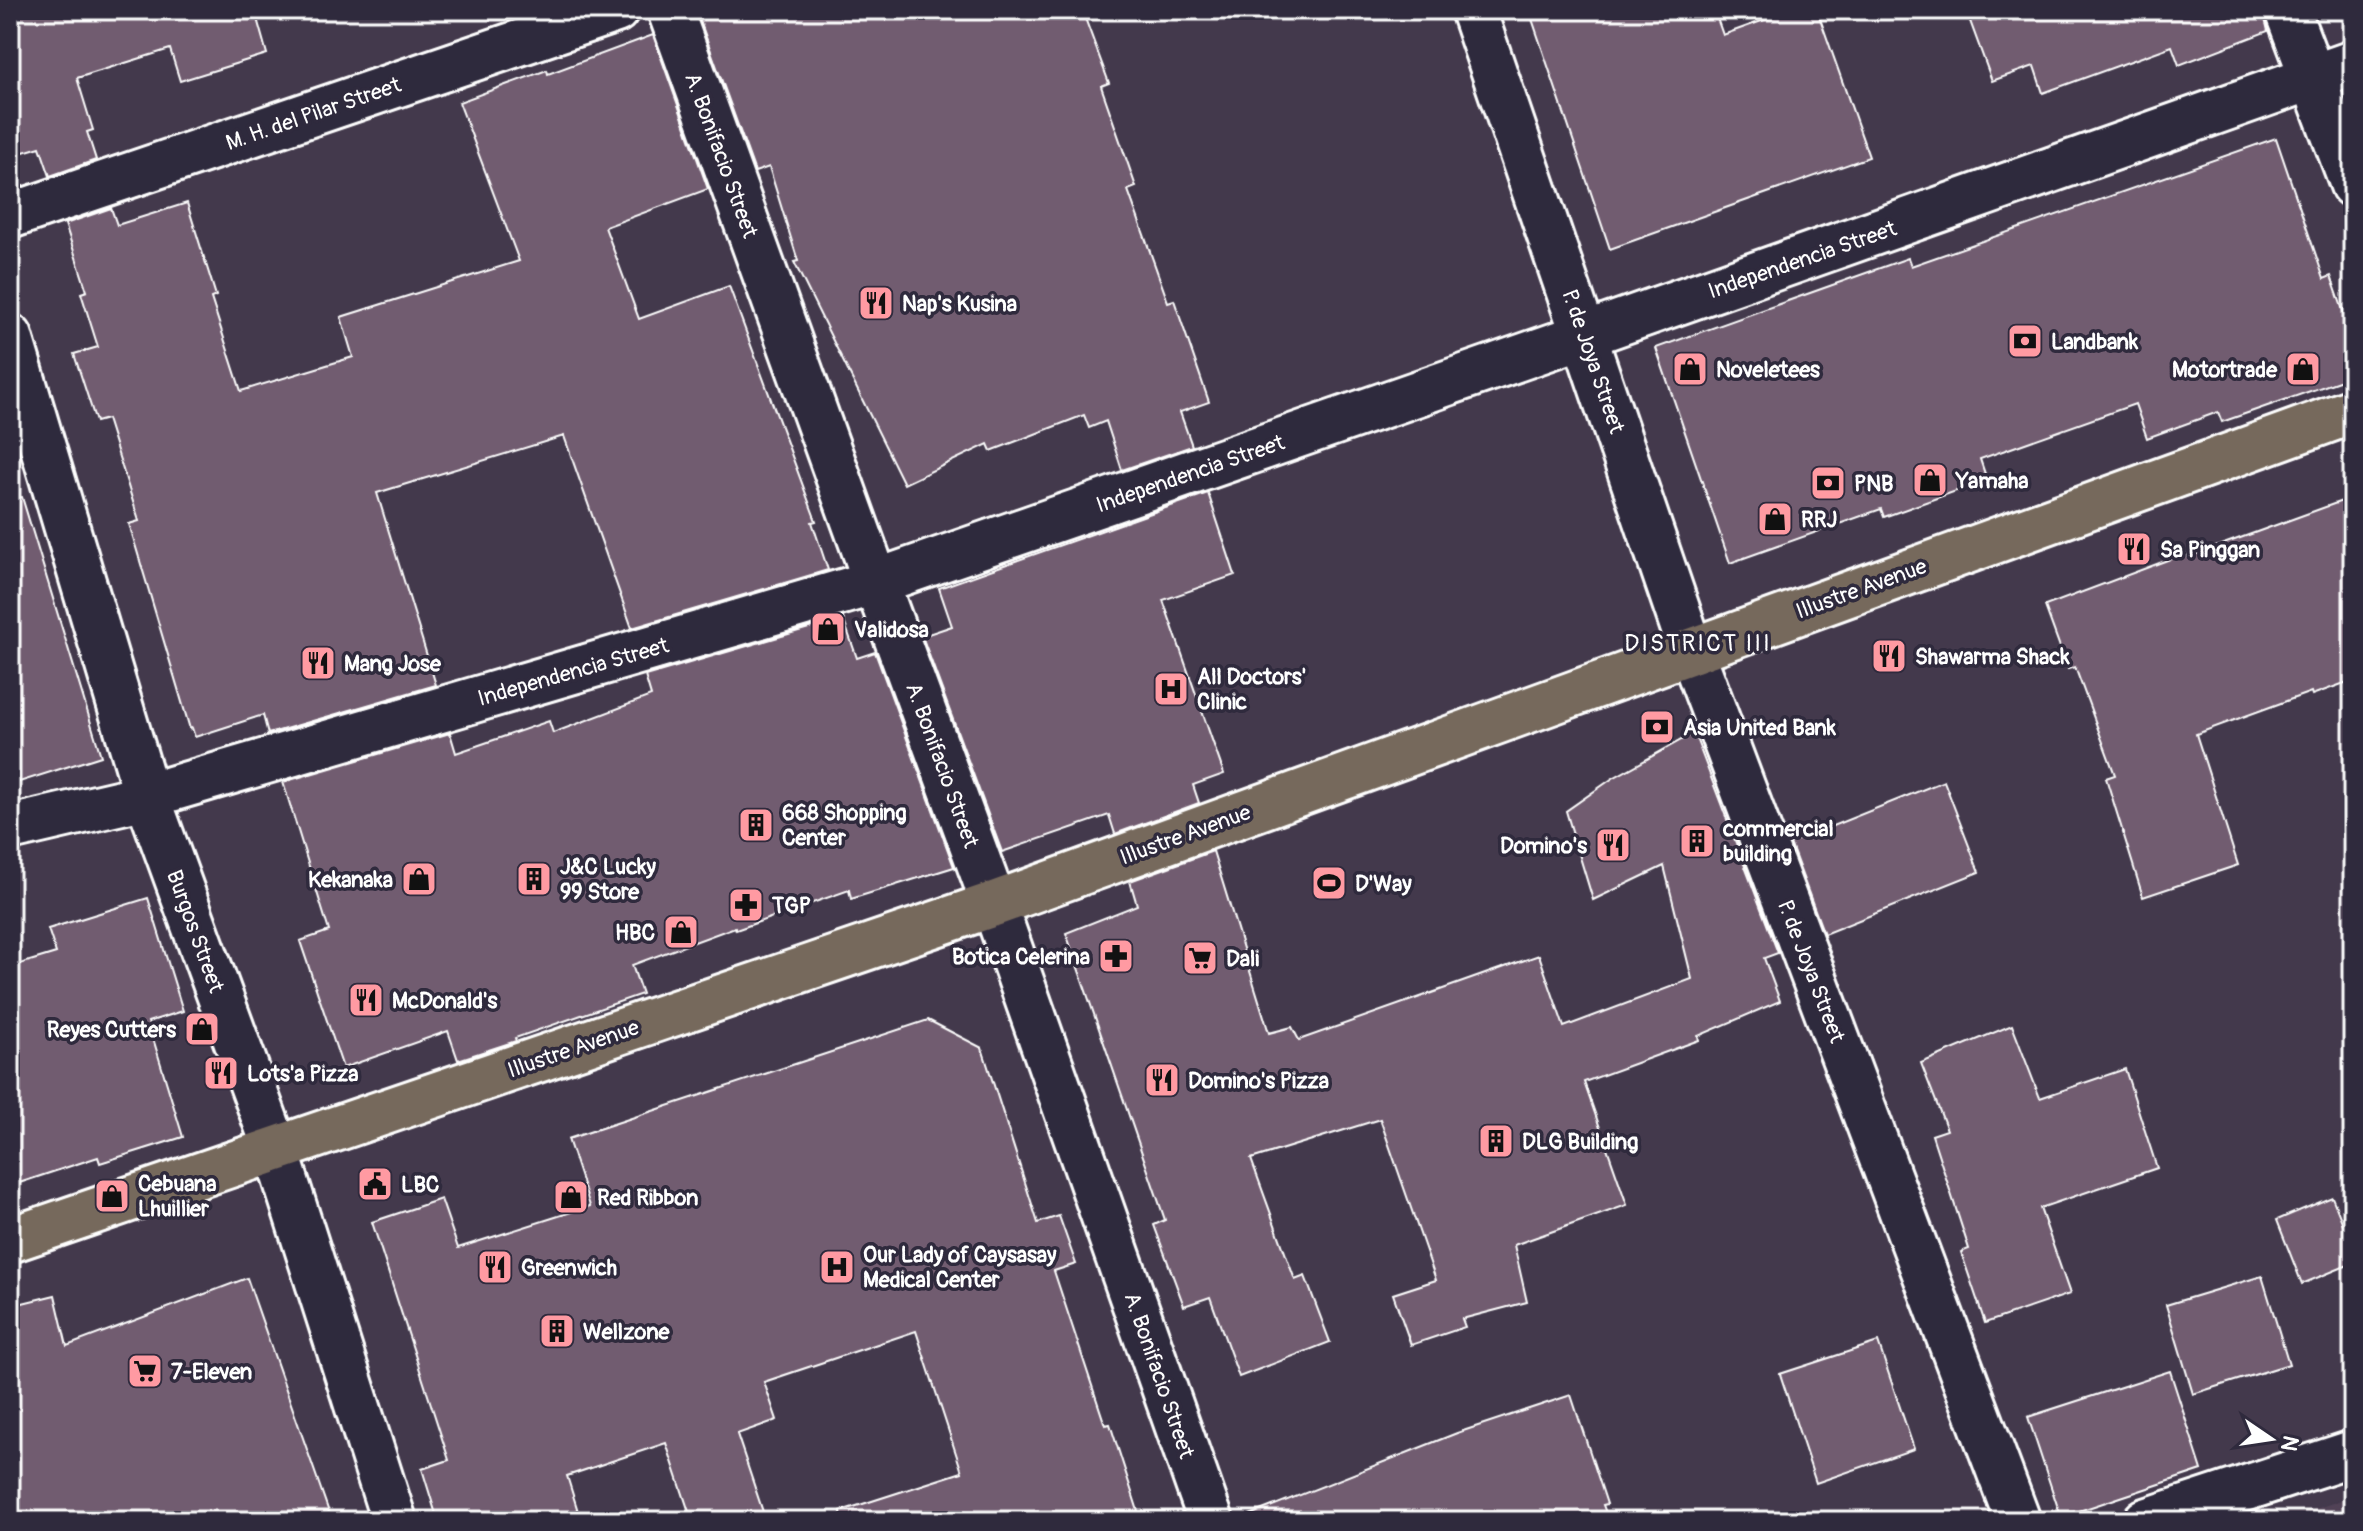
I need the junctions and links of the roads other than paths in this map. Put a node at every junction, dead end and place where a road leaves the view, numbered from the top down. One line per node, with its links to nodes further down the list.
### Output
1 (616, 10): 8 (street, M. H. del Pilar Street)
2 (670, 10): 12 (street, A. Bonifacio Street)
3 (1473, 10): 9 (street, P. de Joya Street)
4 (2287, 10): 6 (street)
5 (2353, 63): 6 (street, Independencia Street)
6 (2312, 79): 7 (street); 9 (street, Independencia Street)
7 (2353, 185)
8 (10, 216)
9 (1585, 335): 12 (street, Independencia Street); 13 (street, P. de Joya Street)
10 (10, 337): 14 (street, Burgos Street)
11 (2353, 411): 13 (main road, Illustre Avenue)
12 (876, 582): 14 (street, Independencia Street); 16 (street, A. Bonifacio Street)
13 (1691, 650): 16 (main road, Illustre Avenue); 22 (street, P. de Joya Street)
14 (147, 796): 15 (street, Independencia Street); 17 (street, Burgos Street)
15 (10, 828)
16 (994, 904): 17 (main road, Illustre Avenue); 21 (street, A. Bonifacio Street)
17 (276, 1150): 18 (main road, Illustre Avenue); 20 (street, Burgos Street)
18 (10, 1240)
19 (2353, 1453): 23 (street)
20 (394, 1521)
21 (1211, 1521)
22 (2018, 1521)
23 (2146, 1521)

